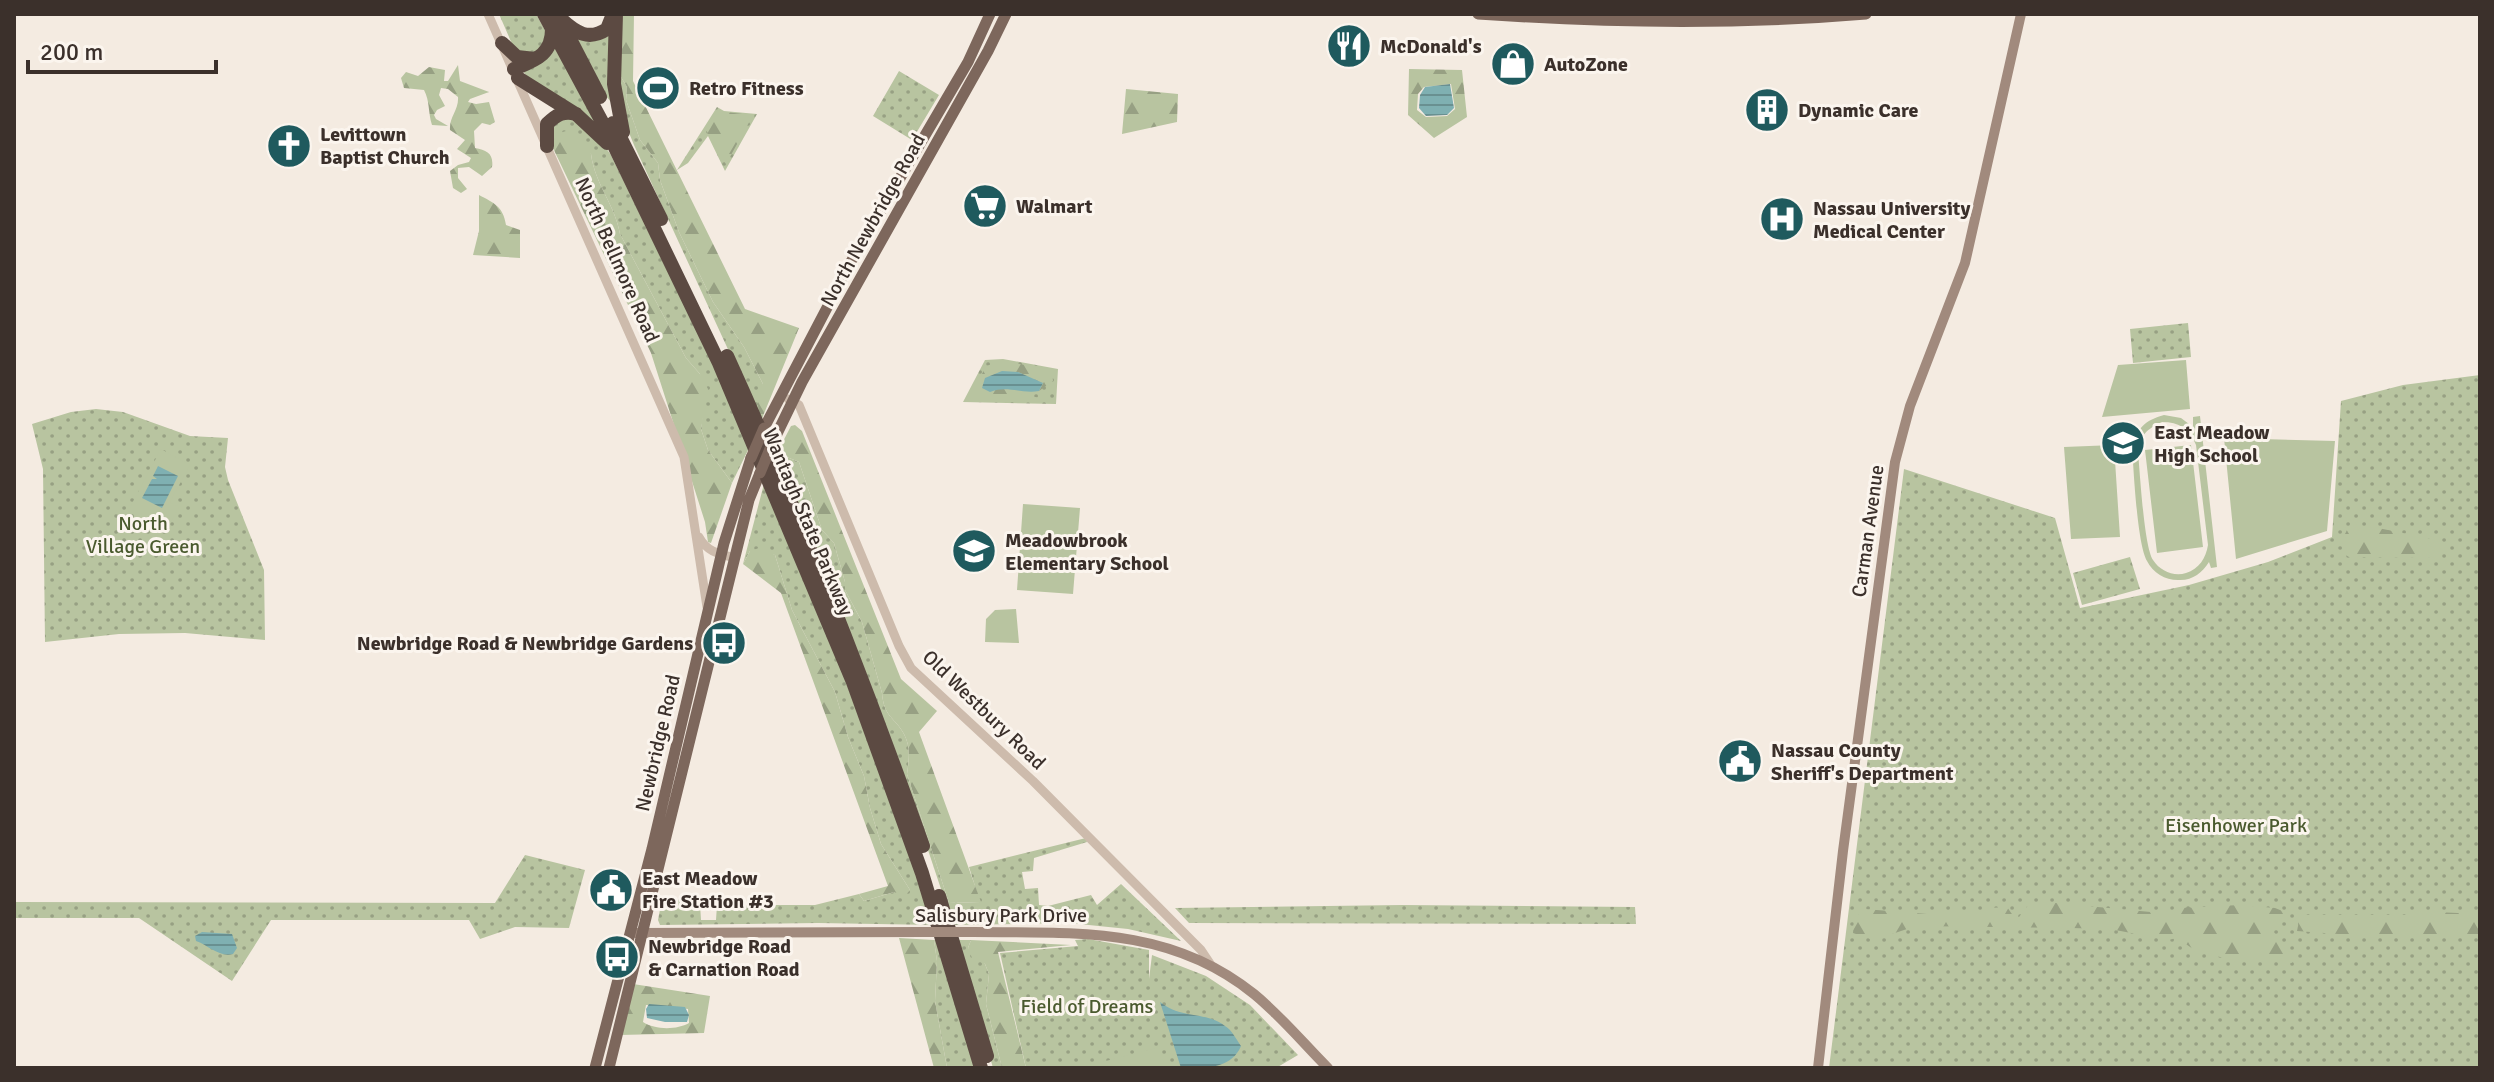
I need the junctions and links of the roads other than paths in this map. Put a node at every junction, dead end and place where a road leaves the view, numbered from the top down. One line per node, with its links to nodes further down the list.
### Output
1 (614, 14): 8 (highway); 16 (highway)
2 (990, 14): 12 (main road, North Newbridge Road)
3 (1006, 14): 14 (main road, North Newbridge Road)
4 (1478, 14): 5 (main road)
5 (1866, 14)
6 (2021, 14): 32 (main road, Carman Avenue)
7 (491, 17): 9 (street, North Bellmore Road)
8 (553, 19): 10 (highway); 16 (highway, Wantagh State Parkway)
9 (502, 43): 10 (highway); 11 (street, North Bellmore Road)
10 (540, 58): 11 (highway)
11 (516, 73): 13 (highway); 15 (street, North Bellmore Road)
12 (938, 114): 14 (main road); 17 (main road, North Newbridge Road)
13 (577, 115): 15 (highway); 16 (highway)
14 (949, 122): 17 (main road, North Newbridge Road)
15 (547, 146): 20 (street, North Bellmore Road)
16 (624, 155): 29 (highway, Wantagh State Parkway); 30 (highway, Wantagh State Parkway)
17 (787, 399): 18 (main road, North Newbridge Road); 19 (main road, North Newbridge Road); 26 (street, Old Westbury Road)
18 (764, 428): 21 (main road, Newbridge Road, bridge)
19 (772, 444): 22 (main road, Newbridge Road, bridge)
20 (696, 526): 21 (street); 23 (street, North Bellmore Road)
21 (721, 555): 22 (street); 23 (main road, Newbridge Road)
22 (735, 558): 25 (main road, Newbridge Road)
23 (708, 612): 24 (main road, Newbridge Road)
24 (629, 933): 25 (main road, Salisbury Park Drive); 27 (main road, Newbridge Road)
25 (644, 933): 26 (main road, Salisbury Park Drive, bridge); 28 (main road, Newbridge Road)
26 (1211, 965): 31 (main road, Salisbury Park Drive)
27 (595, 1068)
28 (609, 1068)
29 (981, 1068)
30 (990, 1068)
31 (1328, 1068)
32 (1818, 1068)

